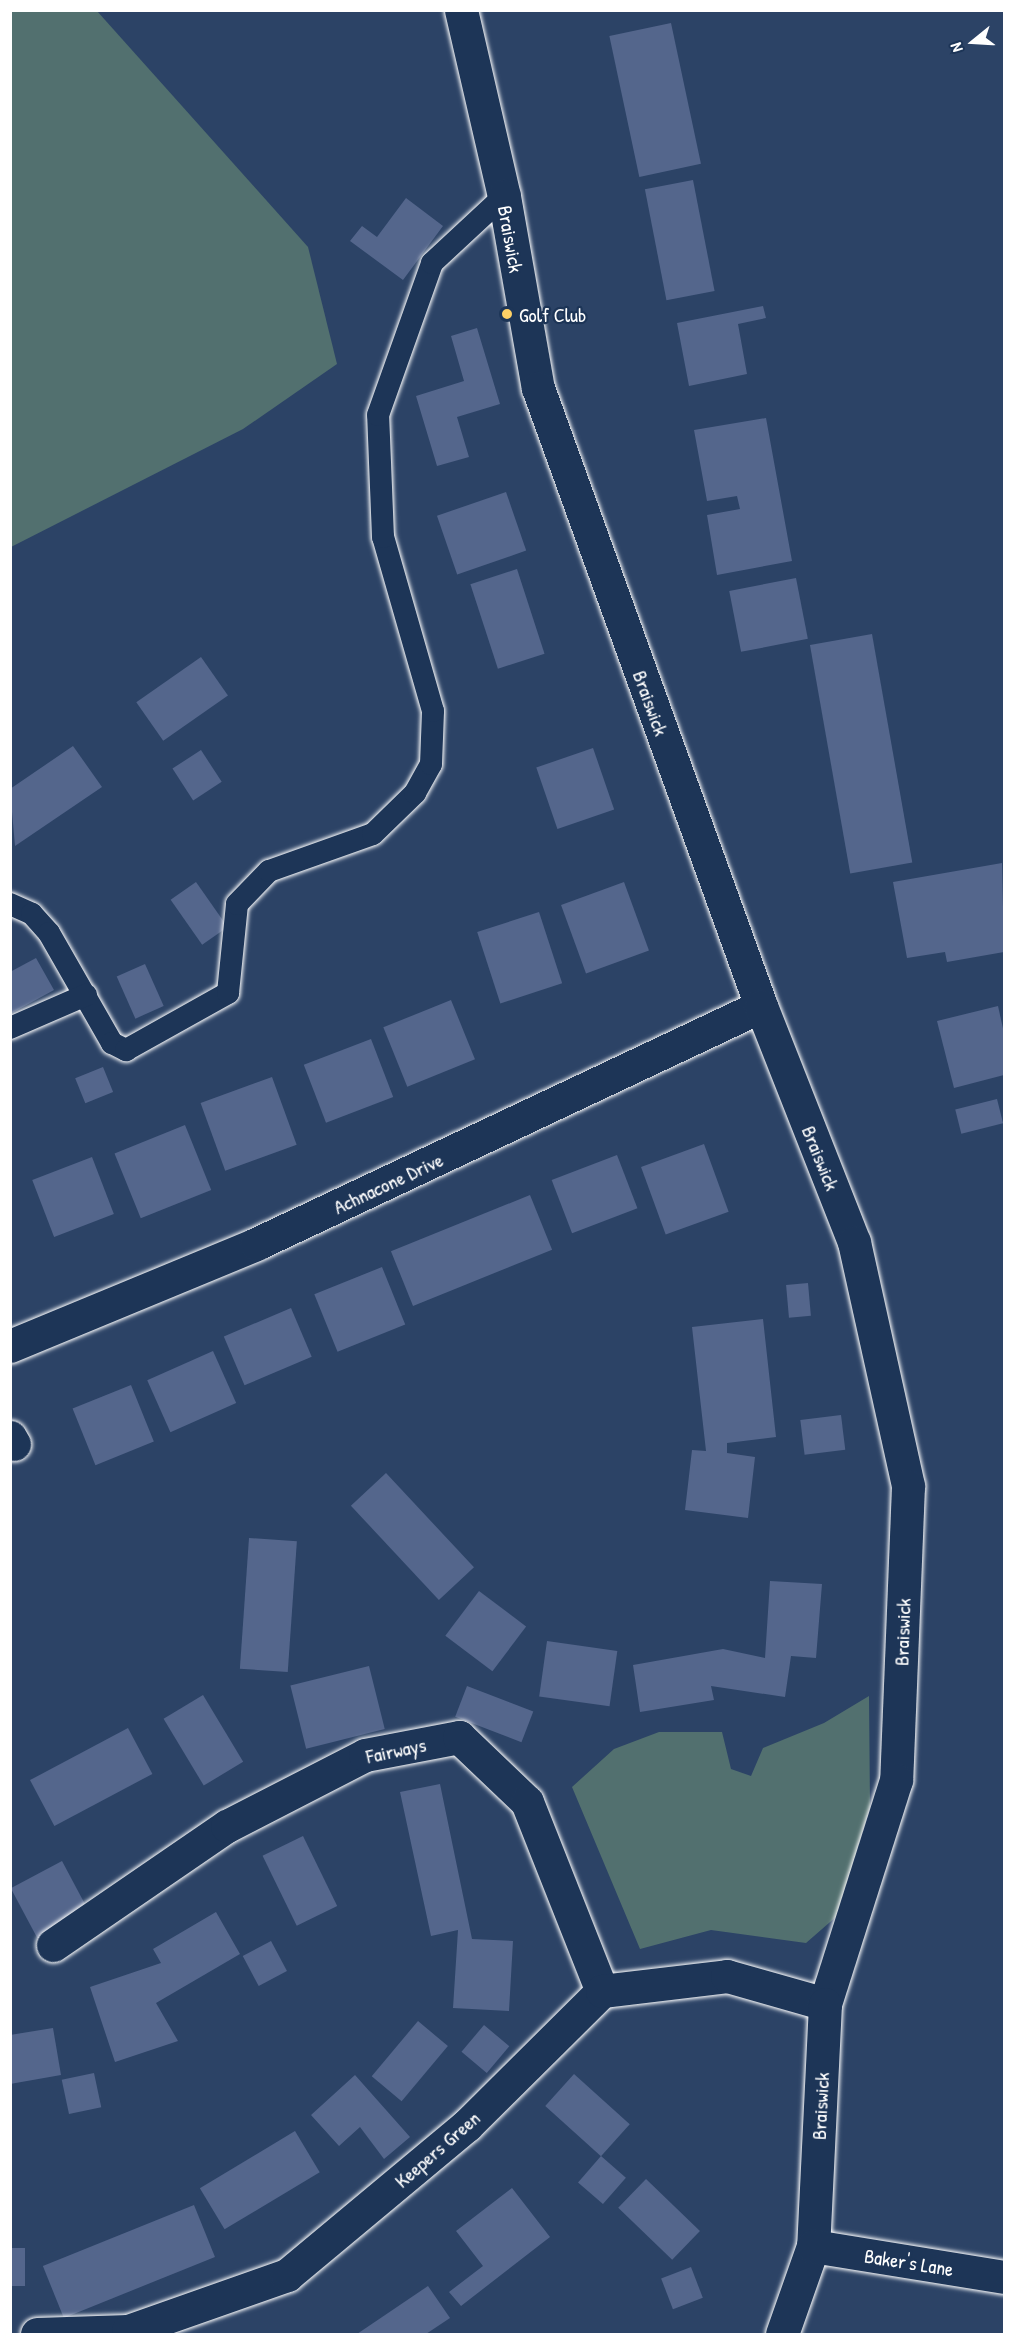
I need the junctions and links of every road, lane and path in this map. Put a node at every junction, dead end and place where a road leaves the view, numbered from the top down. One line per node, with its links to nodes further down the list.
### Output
1 (461, 10): 2 (street, Braiswick)
2 (504, 196): 4 (lane); 5 (street, Braiswick)
3 (10, 904): 4 (lane)
4 (86, 995): 6 (lane)
5 (761, 1006): 7 (street, Achnacone Drive); 10 (street, Braiswick)
6 (10, 1028)
7 (10, 1346)
8 (53, 1945): 9 (street, Fairways)
9 (602, 1990): 10 (street); 13 (street, Keepers Green)
10 (825, 2004): 11 (street, Braiswick)
11 (813, 2246): 12 (street, Baker's Lane); 14 (street, Braiswick)
12 (1005, 2277)
13 (37, 2334)
14 (782, 2334)

